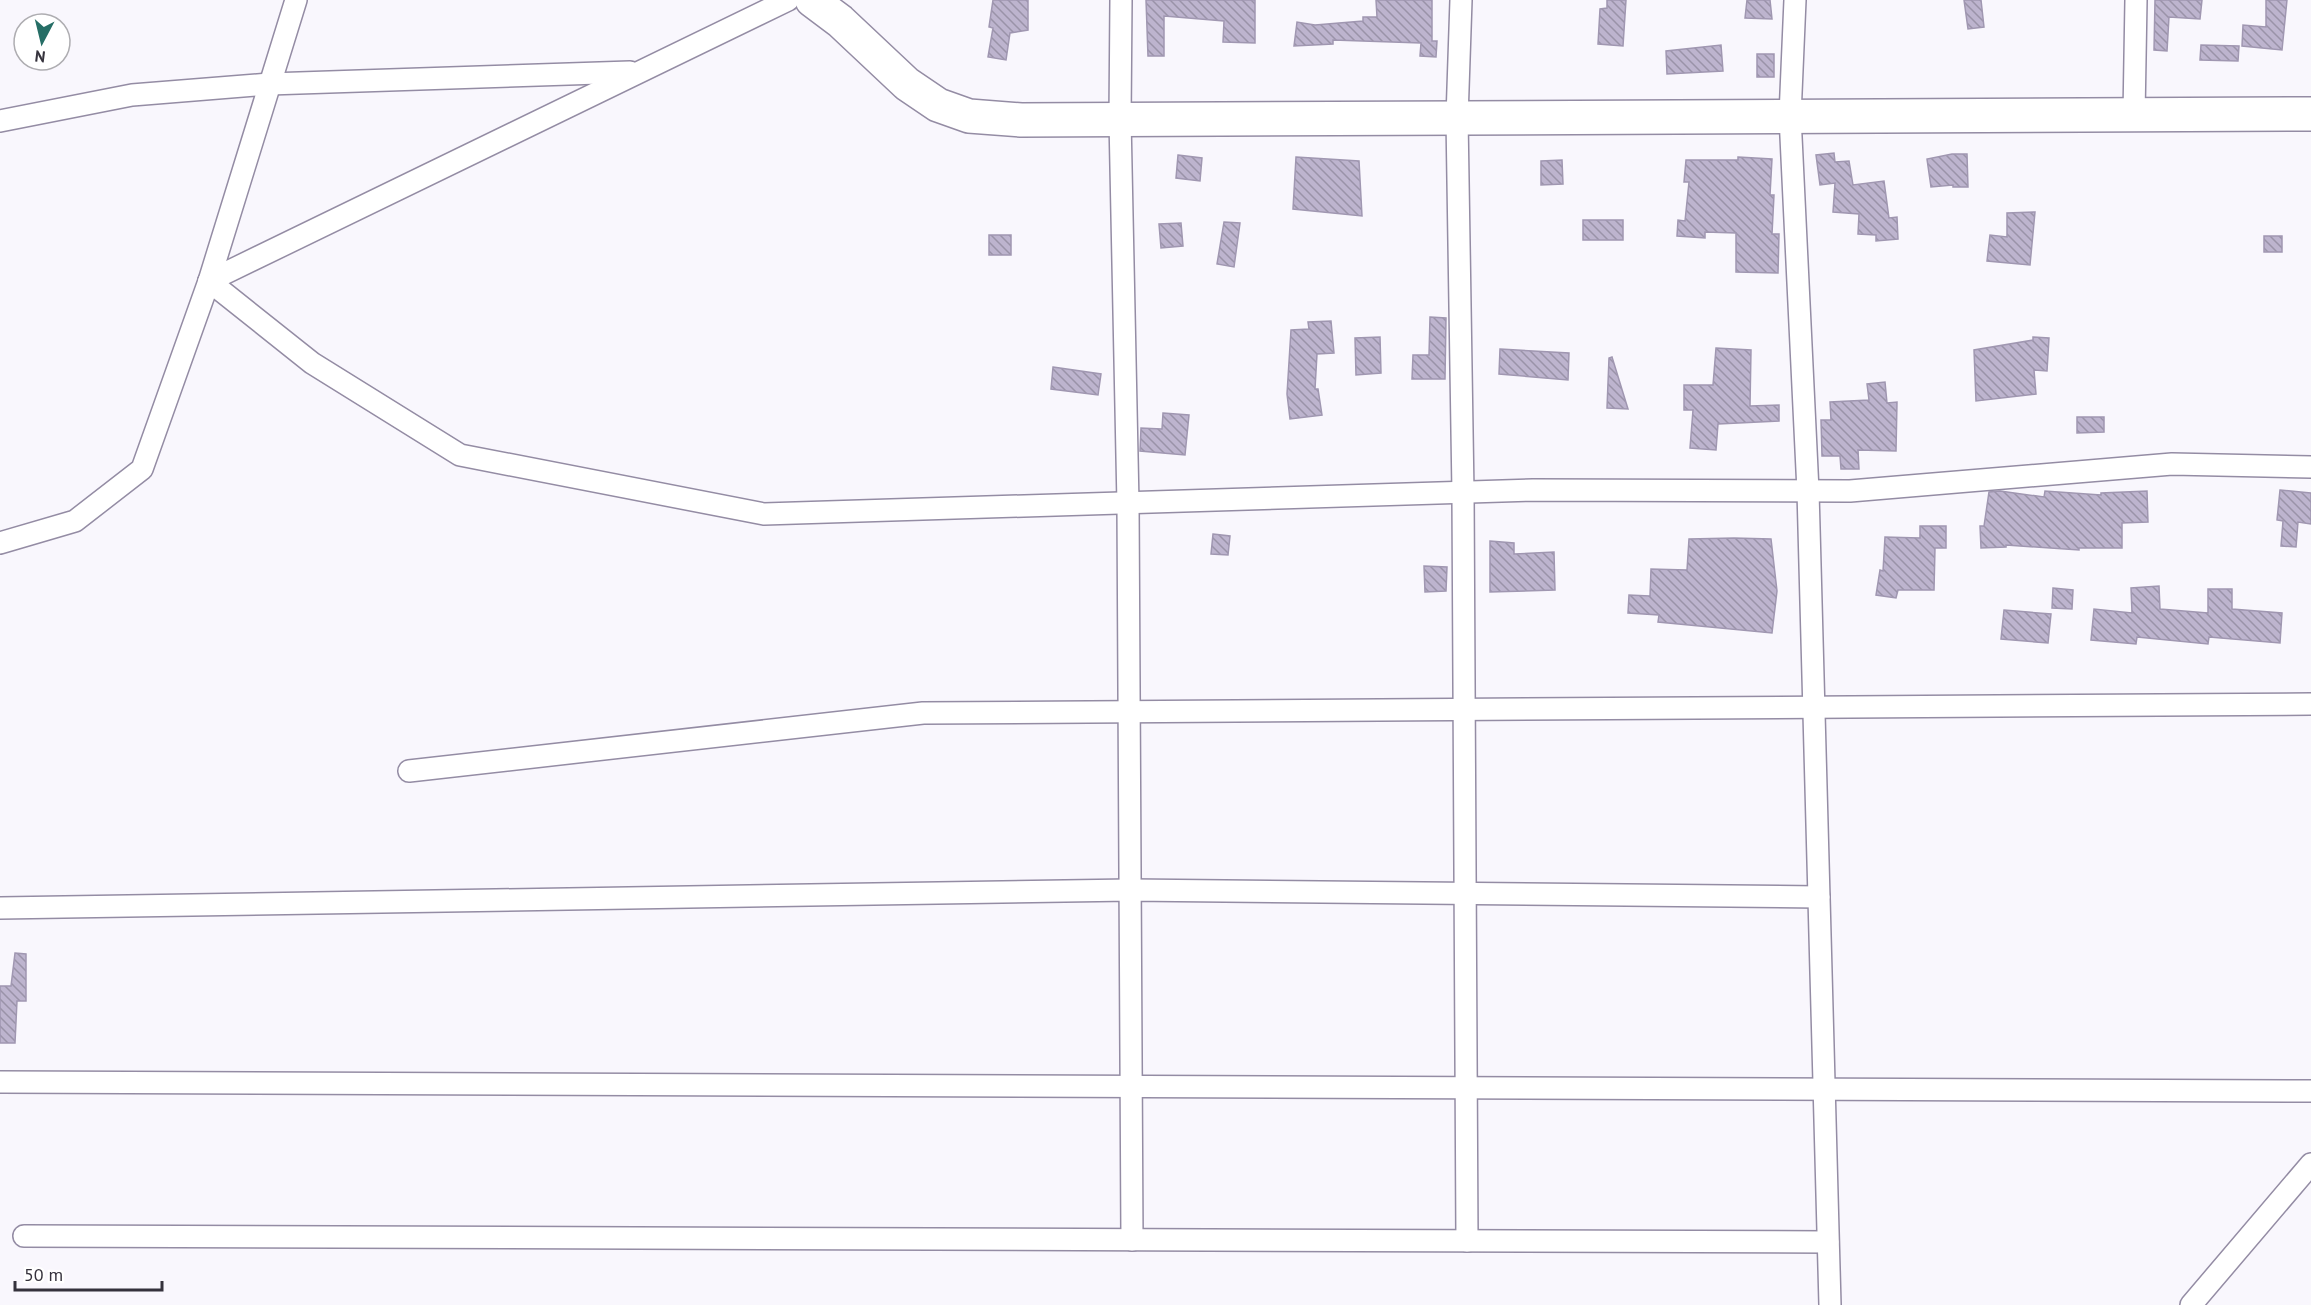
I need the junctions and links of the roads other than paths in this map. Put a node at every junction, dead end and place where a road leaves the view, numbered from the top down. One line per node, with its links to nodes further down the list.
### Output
1 (296, 0): 9 (street)
2 (788, 0): 8 (street)
3 (812, 0): 14 (main road)
4 (1121, 0): 14 (street)
5 (1461, 0): 13 (street)
6 (1795, 0): 12 (street)
7 (2136, 0): 11 (street)
8 (640, 72): 9 (street); 16 (street)
9 (269, 84): 15 (street); 16 (street)
10 (2311, 114): 11 (main road)
11 (2134, 115): 12 (main road)
12 (1790, 116): 13 (main road); 18 (street)
13 (1457, 118): 14 (main road); 19 (street)
14 (1120, 119): 20 (street)
15 (0, 121)
16 (209, 281): 20 (street); 21 (street)
17 (2311, 467): 18 (street)
18 (1808, 491): 19 (street); 23 (street)
19 (1463, 493): 20 (street); 24 (street)
20 (1128, 504): 25 (street)
21 (0, 543)
22 (2311, 704): 23 (street)
23 (1813, 707): 24 (street); 29 (street)
24 (1464, 709): 25 (street); 28 (street)
25 (1129, 712): 26 (street); 27 (street)
26 (409, 771)
27 (1130, 890): 28 (street); 30 (street); 32 (street)
28 (1465, 893): 29 (street); 33 (street)
29 (1819, 897): 34 (street)
30 (0, 908)
31 (0, 1082): 32 (street)
32 (1131, 1086): 33 (street); 38 (street)
33 (1466, 1088): 34 (street); 39 (street)
34 (1824, 1089): 35 (street); 40 (street)
35 (2311, 1091)
36 (2311, 1164): 42 (street)
37 (24, 1236): 38 (street)
38 (1132, 1240): 39 (street)
39 (1467, 1241): 40 (street)
40 (1828, 1242): 41 (street)
41 (1830, 1305)
42 (2191, 1305)

